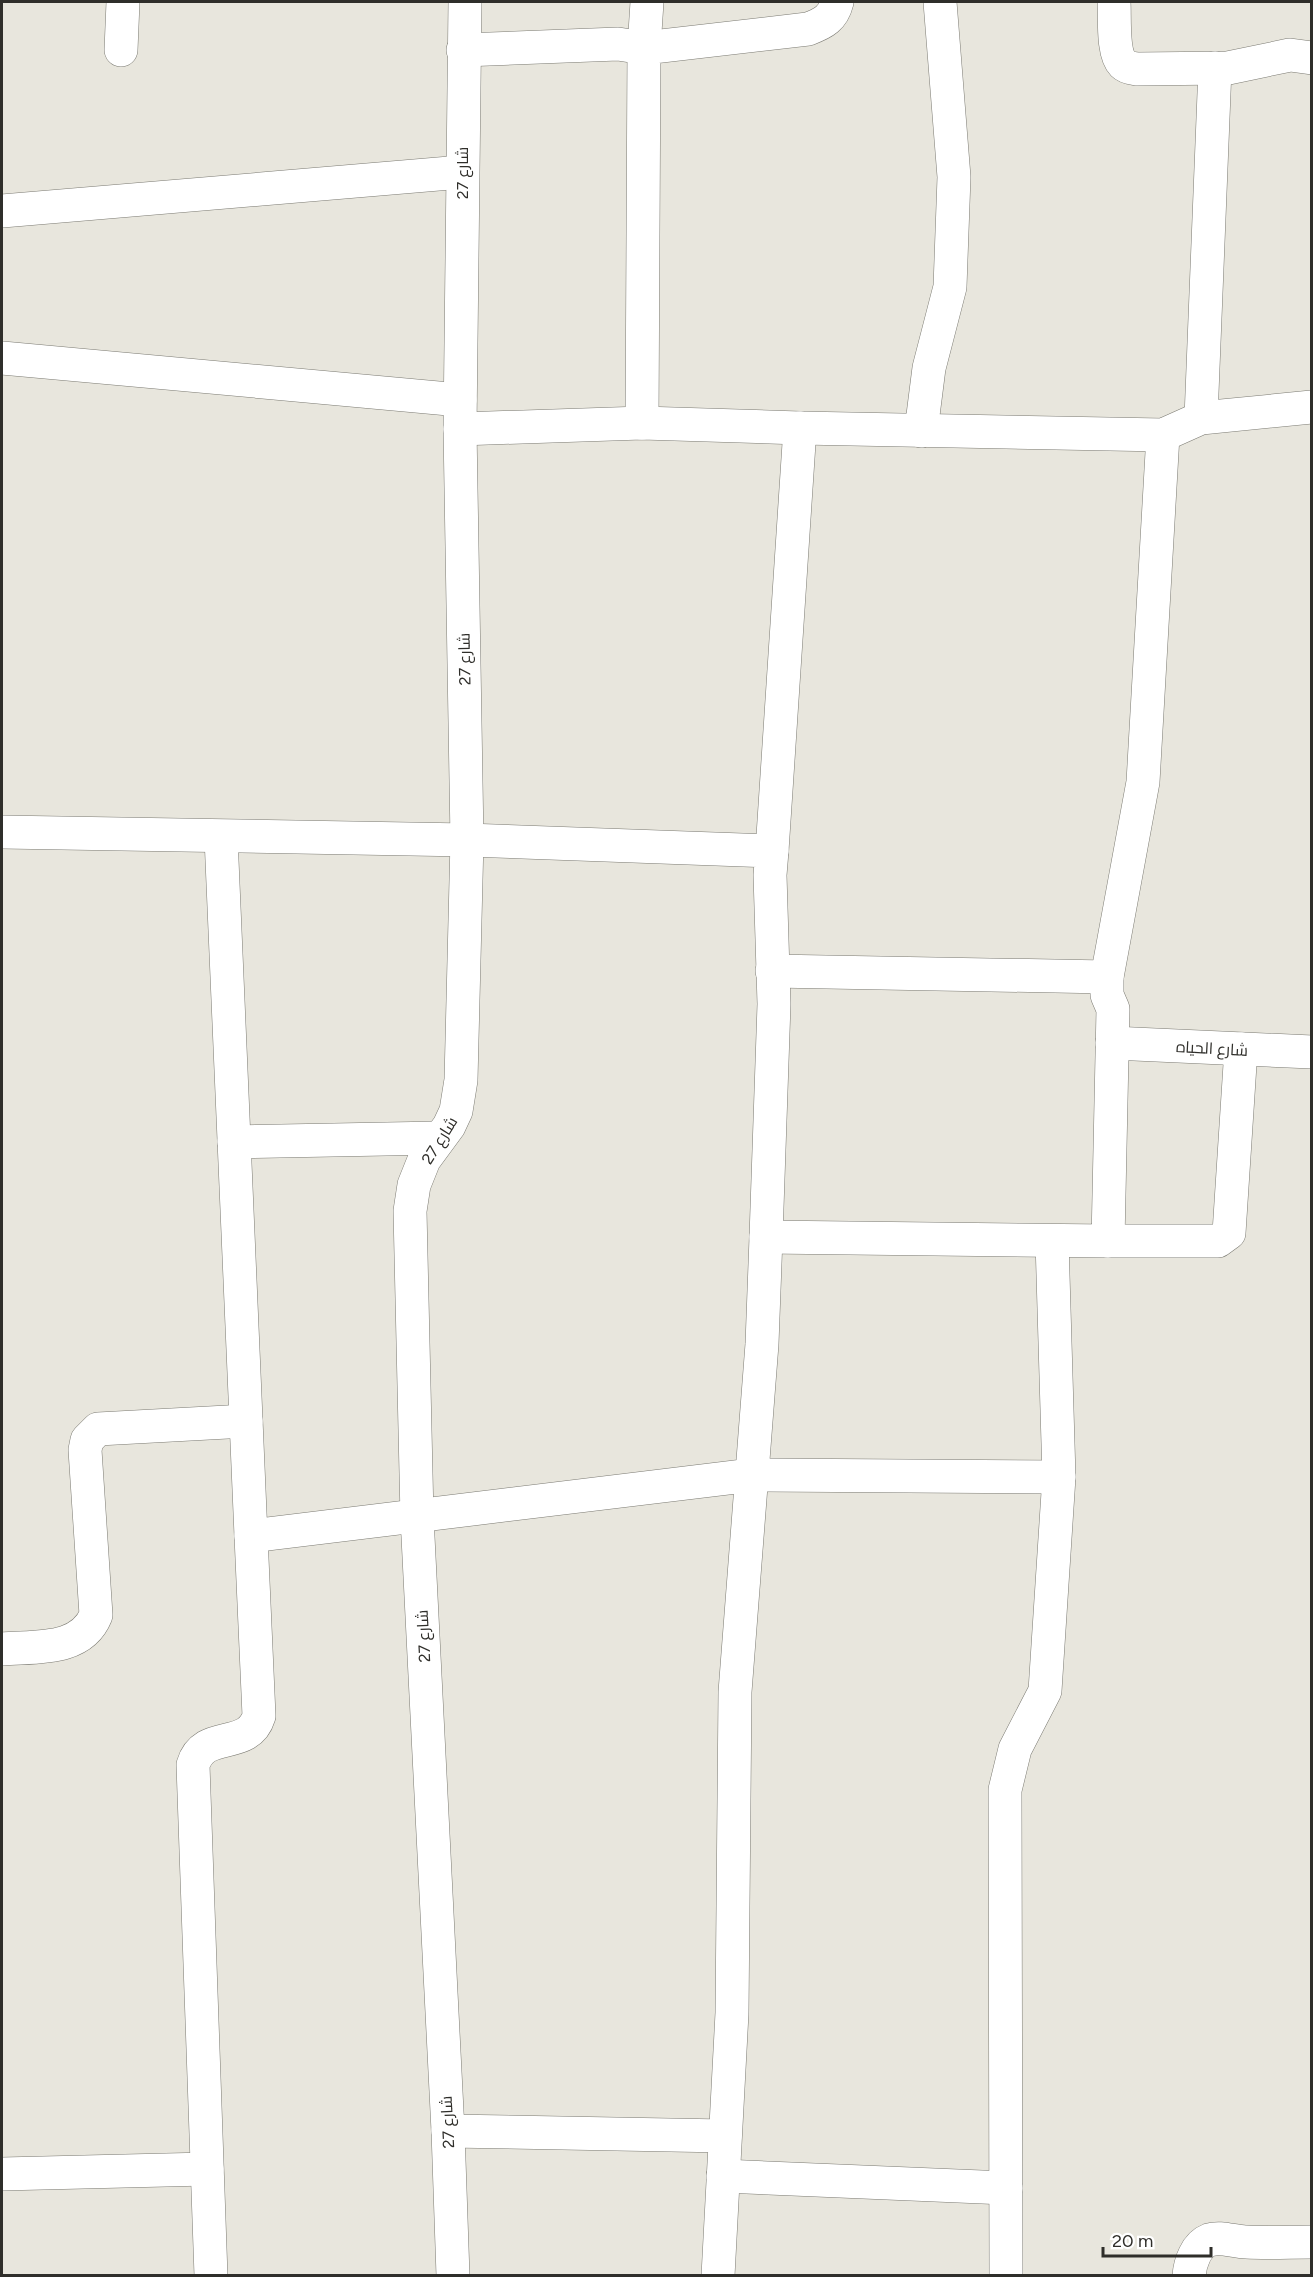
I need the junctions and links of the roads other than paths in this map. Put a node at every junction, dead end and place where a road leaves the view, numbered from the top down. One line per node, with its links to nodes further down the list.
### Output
1 (123, 2): 8 (street)
2 (465, 2): 9 (street, شارع 27)
3 (647, 2): 7 (street)
4 (837, 2): 7 (street)
5 (940, 2): 20 (street)
6 (1114, 2): 11 (street)
7 (644, 48): 9 (street); 18 (street)
8 (121, 50)
9 (463, 50): 12 (street, شارع 27)
10 (1311, 58): 11 (street)
11 (1215, 68): 17 (street)
12 (462, 172): 13 (street); 16 (street, شارع 27)
13 (2, 211)
14 (2, 358): 16 (street)
15 (1311, 407): 17 (street)
16 (460, 415): 18 (street); 24 (street, شارع 27)
17 (1201, 418): 21 (street)
18 (642, 423): 19 (street)
19 (800, 429): 20 (street); 25 (street)
20 (921, 431): 21 (street)
21 (1163, 435): 27 (street)
22 (2, 832): 23 (street)
23 (221, 837): 24 (street); 32 (street)
24 (466, 840): 25 (street); 31 (street, شارع 27)
25 (772, 851): 26 (street)
26 (772, 971): 27 (street); 33 (street)
27 (1107, 977): 28 (street)
28 (1112, 1043): 29 (street, شارع الحياه); 35 (street)
29 (1240, 1049): 30 (street, شارع الحياه); 35 (street)
30 (1311, 1052)
31 (439, 1138): 32 (street); 39 (street, شارع 27)
32 (234, 1142): 36 (street)
33 (766, 1237): 34 (street); 37 (street)
34 (1052, 1241): 35 (street); 38 (street)
35 (1108, 1241)
36 (246, 1421): 40 (street); 41 (street)
37 (752, 1475): 38 (street); 39 (street); 43 (street)
38 (1059, 1477): 47 (street)
39 (417, 1517): 40 (street); 42 (street, شارع 27)
40 (251, 1536): 44 (street)
41 (2, 1648)
42 (448, 2131): 43 (street); 50 (street, شارع 27)
43 (725, 2136): 46 (street)
44 (207, 2169): 45 (street); 49 (street)
45 (2, 2174)
46 (723, 2176): 47 (street); 51 (street)
47 (1006, 2188): 52 (street)
48 (1311, 2242): 53 (street)
49 (211, 2276)
50 (453, 2276)
51 (718, 2276)
52 (1006, 2276)
53 (1189, 2276)

